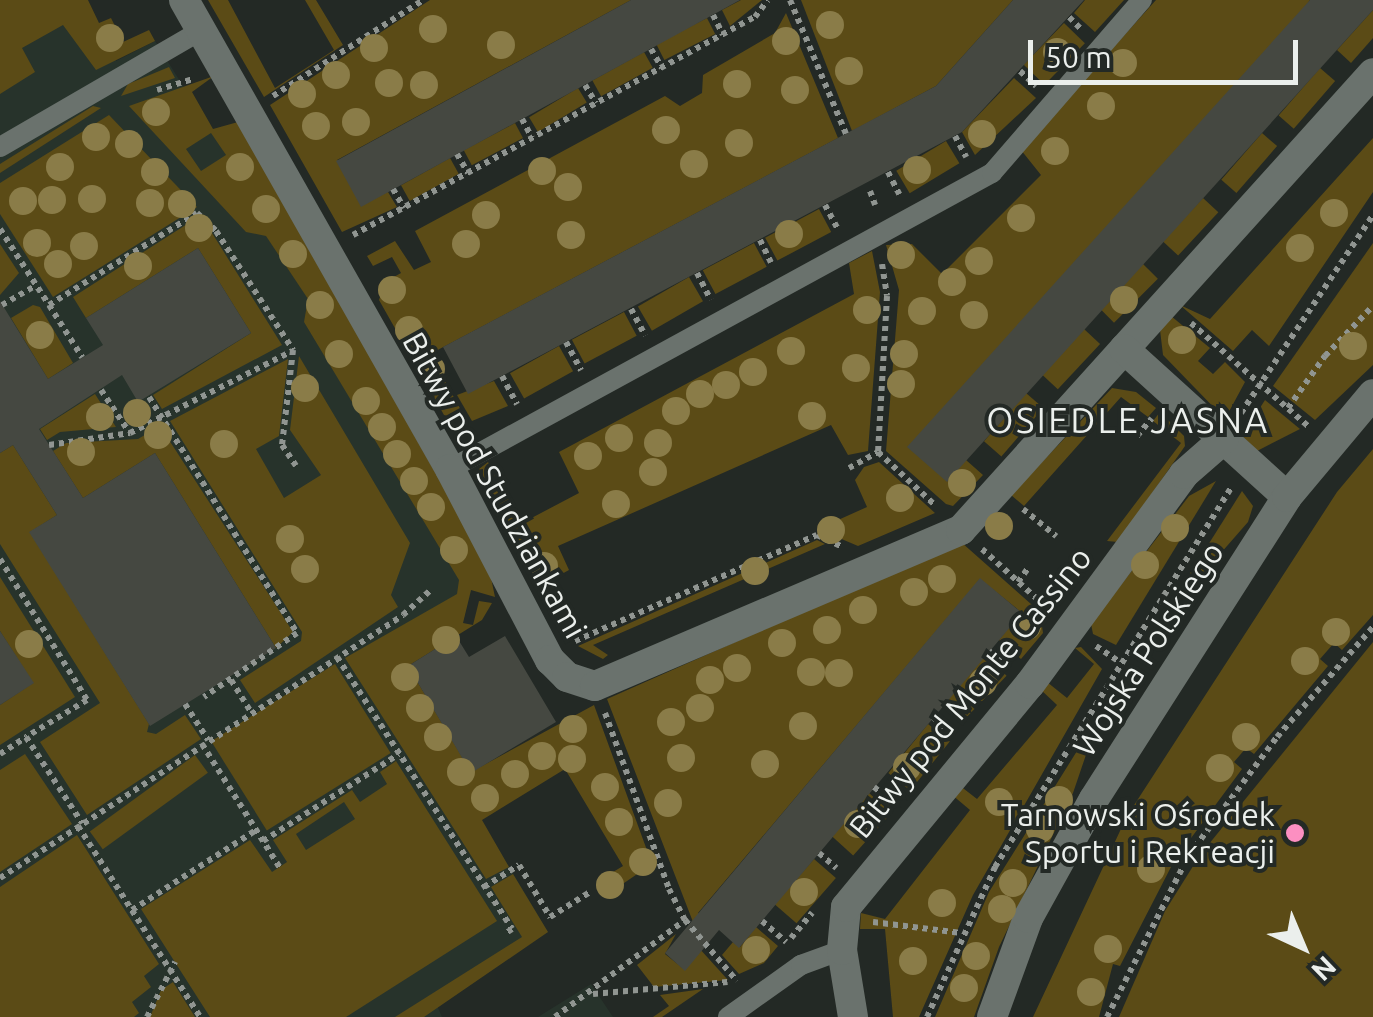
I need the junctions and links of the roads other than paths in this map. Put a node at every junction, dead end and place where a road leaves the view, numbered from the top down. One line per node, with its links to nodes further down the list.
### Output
1 (184, 0): 3 (street, Bitwy pod Studziankami)
2 (1142, 0): 9 (lane)
3 (200, 31): 5 (lane); 9 (street, Bitwy pod Studziankami)
4 (1373, 73): 6 (street)
5 (0, 147)
6 (1124, 349): 8 (street); 9 (street, Bitwy pod Studziankami)
7 (1373, 394): 10 (street, Wojska Polskiego)
8 (1224, 440): 10 (street); 11 (street, Bitwy pod Monte Cassino)
9 (450, 469)
10 (1287, 496): 14 (street, Wojska Polskiego)
11 (842, 937): 12 (lane); 13 (street)
12 (728, 1017)
13 (853, 1017)
14 (992, 1017)

